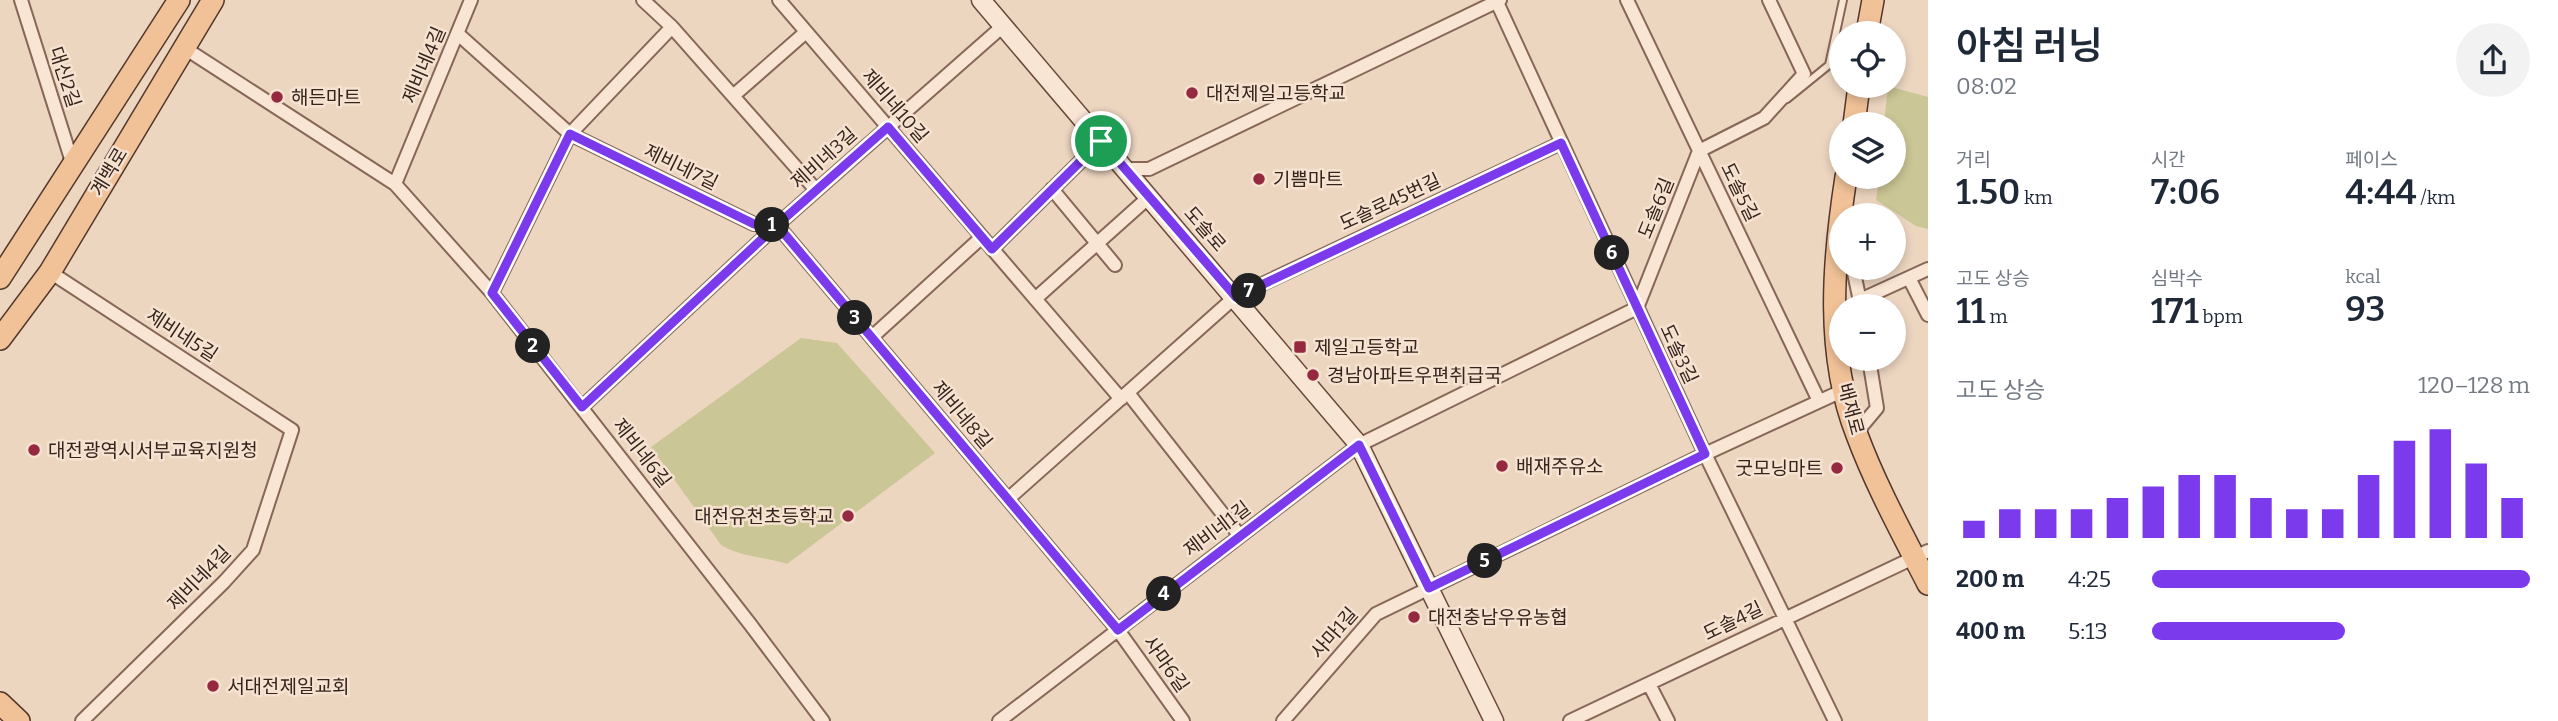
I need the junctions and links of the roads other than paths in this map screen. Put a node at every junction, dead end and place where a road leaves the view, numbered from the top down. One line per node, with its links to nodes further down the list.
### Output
1 (21, 0): 26 (street, 대신2길)
2 (179, 0): 26 (main road, 계백로)
3 (213, 0): 18 (main road, 계백로)
4 (471, 0): 17 (street, 제비네4길)
5 (643, 0): 15 (street)
6 (779, 0): 16 (street, 제비네10길)
7 (981, 0): 14 (street, 도솔로)
8 (1627, 0): 25 (street, 도솔5길)
9 (1769, 0): 20 (street)
10 (1843, 0): 20 (lane)
11 (1873, 0): 13 (main road)
12 (1497, 1): 24 (street, 도솔3길); 27 (street)
13 (1869, 21)
14 (1003, 26): 21 (street, 제비네3길); 23 (street, 도솔로)
15 (672, 27): 19 (street); 22 (street)
16 (806, 32): 19 (street); 21 (street, 제비네10길)
17 (458, 34): 22 (street, 제비네7길); 28 (street, 제비네4길)
18 (183, 47): 28 (street, 제비네6길); 39 (main road, 계백로)
19 (733, 96): 30 (street)
20 (1764, 117): 25 (street)
21 (888, 127): 30 (street, 제비네3길); 33 (street, 제비네10길)
22 (570, 134): 32 (street, 제비네7길); 42 (street)
23 (1101, 141): 27 (street, 도솔로); 29 (street)
24 (1561, 143): 44 (street, 도솔로45번길); 46 (street, 도솔3길)
25 (1699, 151): 46 (street, 도솔6길); 53 (street, 도솔5길)
26 (74, 166): 36 (main road, 계백로)
27 (1125, 169): 31 (street, 도솔로)
28 (395, 184): 42 (street, 제비네6길)
29 (1052, 189): 34 (street); 35 (street)
30 (816, 190): 32 (street, 제비네3길)
31 (1149, 197): 34 (street); 44 (street, 도솔로)
32 (777, 225): 48 (street, 제비네8길); 54 (street, 제비네3길)
33 (982, 237): 35 (street, 제비네10길); 48 (street)
34 (1098, 244): 37 (street); 45 (street)
35 (992, 249): 45 (street, 제비네10길)
36 (4, 264)
37 (1115, 265)
38 (1928, 270): 40 (street)
39 (50, 272): 49 (main road, 계백로); 55 (street, 제비네5길)
40 (1909, 278): 43 (street); 47 (street)
41 (1837, 280): 51 (main road, 배재로)
42 (492, 293): 54 (street, 제비네6길)
43 (1878, 294)
44 (1236, 297): 52 (street); 57 (street, 도솔로)
45 (1035, 299): 52 (street, 제비네10길)
46 (1637, 308): 57 (street); 58 (street, 도솔3길)
47 (1928, 316)
48 (872, 337): 59 (street, 제비네8길)
49 (0, 339)
50 (1871, 371): 56 (street)
51 (1844, 390): 53 (street); 56 (main road, 배재로)
52 (1124, 396): 59 (street); 60 (street, 제비네10길)
53 (1819, 401): 58 (street)
54 (582, 407): 70 (street, 제비네6길)
55 (292, 430): 69 (street, 제비네4길)
56 (1856, 433): 61 (main road, 배재로)
57 (1359, 445): 60 (street, 제비네1길); 63 (street, 도솔로)
58 (1705, 454): 63 (street); 64 (street, 도솔3길)
59 (1008, 499): 65 (street, 제비네8길)
60 (1240, 536): 65 (street, 제비네1길)
61 (1921, 554): 62 (main road, 배재로); 64 (street, 도솔4길)
62 (1928, 584)
63 (1429, 588): 73 (street, 사마1길); 74 (street, 도솔로)
64 (1786, 617): 66 (street, 도솔4길); 77 (street, 도솔3길)
65 (1118, 630): 71 (street, 제비네1길); 72 (street, 사마6길)
66 (1649, 684): 75 (street, 도솔4길); 76 (street)
67 (0, 703): 68 (main road)
68 (19, 721)
69 (82, 721)
70 (823, 721)
71 (999, 721)
72 (1183, 721)
73 (1283, 721)
74 (1494, 721)
75 (1570, 721)
76 (1668, 721)
77 (1835, 721)

